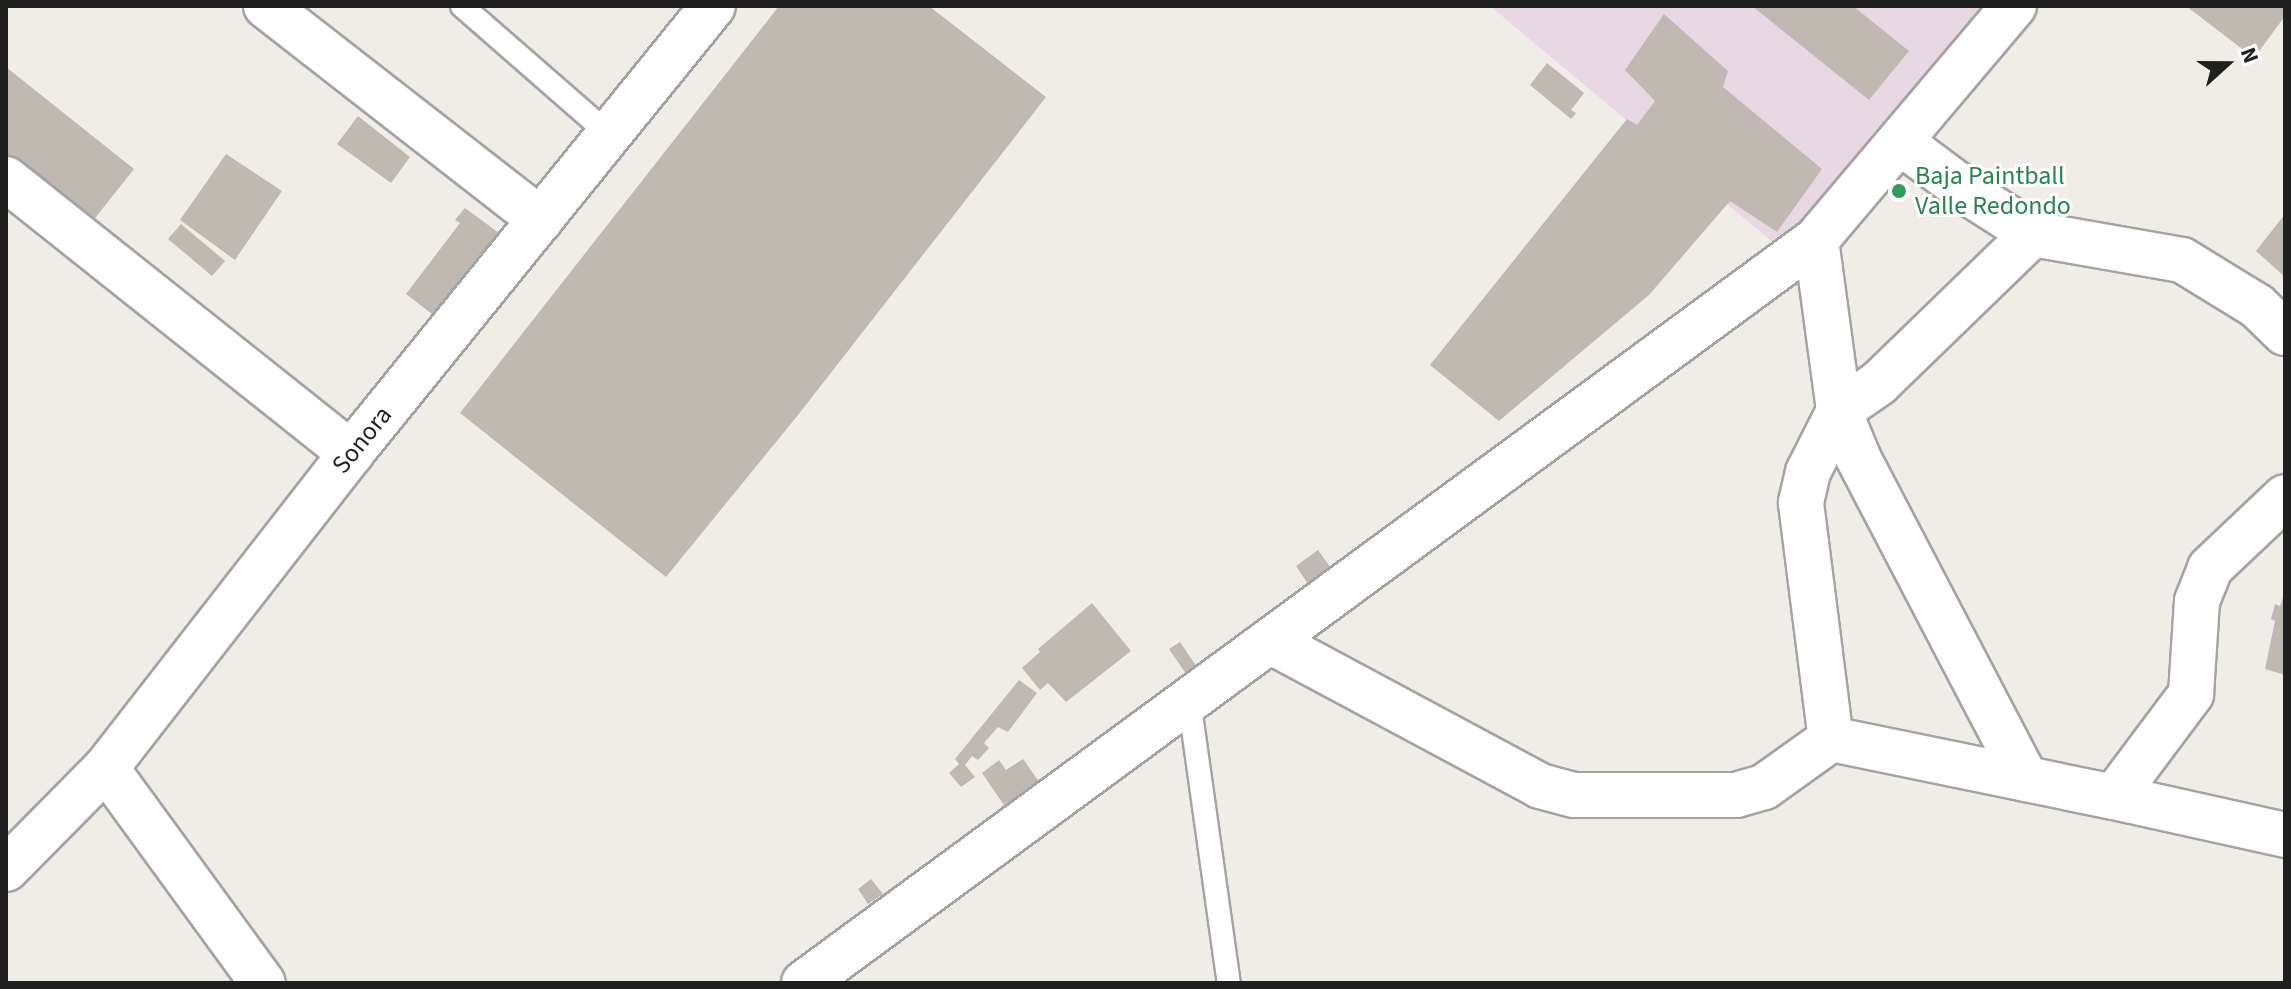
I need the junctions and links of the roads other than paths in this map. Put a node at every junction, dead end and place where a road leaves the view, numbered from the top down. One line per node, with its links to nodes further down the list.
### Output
1 (266, 6): 8 (street)
2 (462, 6): 5 (lane)
3 (713, 6): 5 (street, Sonora)
4 (2014, 6): 6 (street)
5 (610, 135): 8 (street, Sonora)
6 (1900, 142): 9 (street); 10 (street)
7 (6, 179): 13 (street)
8 (541, 220): 13 (street, Sonora)
9 (2033, 234): 11 (street); 12 (street)
10 (1816, 240): 12 (street); 15 (street)
11 (2285, 333)
12 (1839, 411): 17 (street); 19 (street)
13 (351, 453): 18 (street, Sonora)
14 (2285, 497): 20 (street)
15 (1270, 641): 16 (street); 17 (street)
16 (1189, 700): 24 (street); 25 (lane)
17 (1831, 739): 19 (street)
18 (106, 768): 22 (street, Sonora); 23 (street)
19 (2026, 779): 20 (street)
20 (2114, 797): 21 (street)
21 (2285, 835)
22 (6, 869)
23 (263, 983)
24 (804, 983)
25 (1229, 983)

